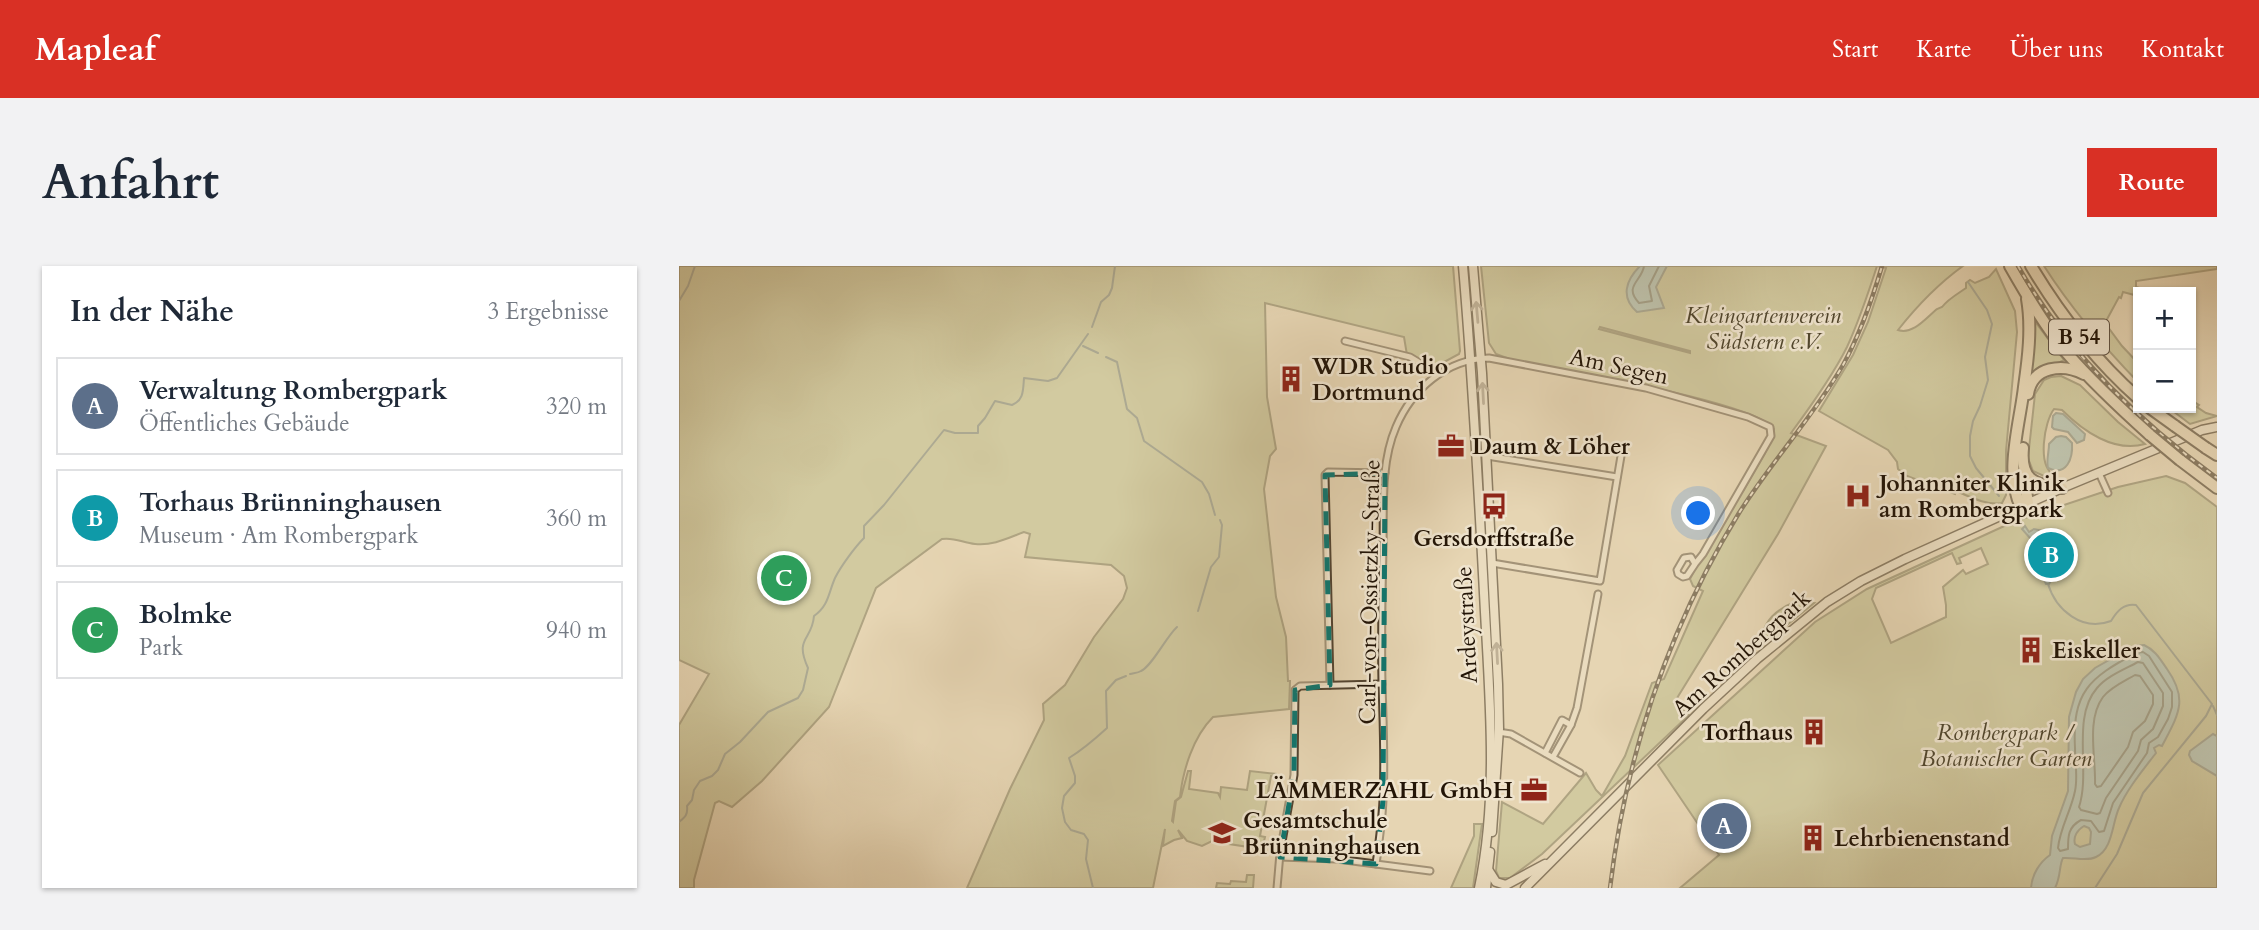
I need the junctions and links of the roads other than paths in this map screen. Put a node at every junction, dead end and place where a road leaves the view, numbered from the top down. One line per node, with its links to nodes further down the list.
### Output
1 (1463, 266): 8 (main road, Ardeystraße)
2 (1473, 266): 7 (main road, Ardeystraße, one-way to 2)
3 (2010, 266): 5 (highway, B 54)
4 (2031, 266): 11 (highway, B 54)
5 (2027, 296): 10 (highway, B 54); 24 (highway)
6 (1345, 341): 9 (street)
7 (1481, 358): 8 (street); 16 (main road, Ardeystraße, one-way to 7); 26 (street, Am Segen)
8 (1471, 359): 9 (street, Carl-von-Ossietzky-Straße); 31 (main road, Ardeystraße)
9 (1438, 374): 18 (street, Carl-von-Ossietzky-Straße)
10 (2091, 379): 17 (highway); 22 (highway, B 54, bridge)
11 (2133, 393)
12 (2157, 413): 15 (highway, bridge)
13 (2217, 428): 19 (main road, Am Rombergpark)
14 (1622, 450): 20 (street)
15 (2217, 455)
16 (1487, 456): 20 (street); 25 (main road, Ardeystraße)
17 (2022, 466): 21 (highway); 24 (highway)
18 (1385, 473): 28 (street, Carl-von-Ossietzky-Straße); 29 (street)
19 (2099, 473): 21 (main road, Am Rombergpark); 23 (street)
20 (1617, 477): 25 (street)
21 (2062, 488): 24 (main road, Am Rombergpark)
22 (2217, 488)
23 (2108, 494)
24 (2025, 505): 36 (main road, Am Rombergpark)
25 (1492, 563): 31 (main road, Ardeystraße, one-way to 25)
26 (1695, 564)
27 (1598, 594): 30 (street)
28 (1382, 684): 29 (street); 37 (street, Carl-von-Ossietzky-Straße)
29 (1330, 685): 35 (street)
30 (1571, 725): 32 (street); 33 (street)
31 (1495, 732): 32 (street); 38 (main road, Ardeystraße); 41 (main road, Ardeystraße)
32 (1545, 753): 33 (street)
33 (1553, 757): 34 (street)
34 (1580, 773)
35 (1280, 857): 37 (street); 40 (street)
36 (1553, 859): 38 (main road); 43 (main road, Am Rombergpark)
37 (1376, 864): 39 (street)
38 (1489, 868): 42 (main road, Ardeystraße)
39 (1430, 871)
40 (1277, 888)
41 (1479, 888)
42 (1486, 888)
43 (1525, 888)

